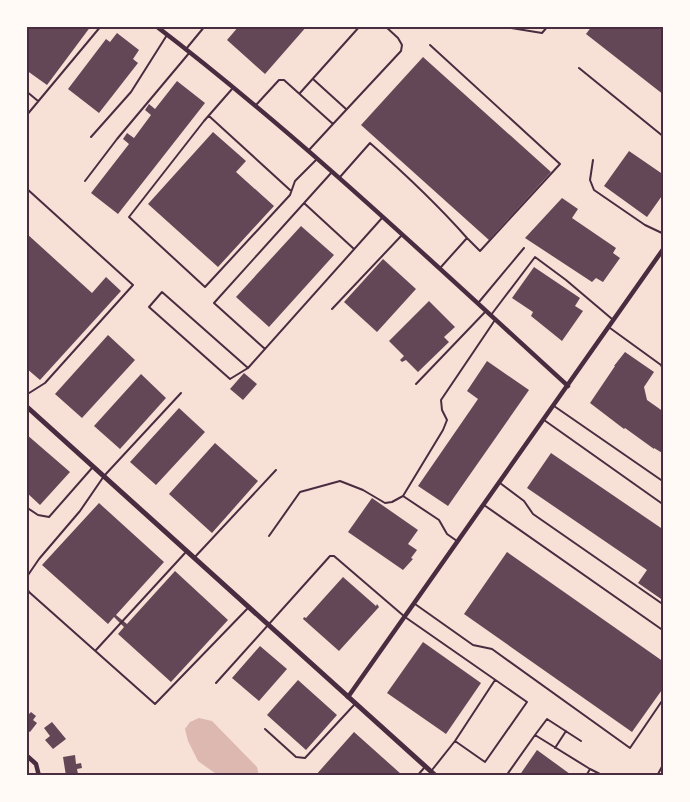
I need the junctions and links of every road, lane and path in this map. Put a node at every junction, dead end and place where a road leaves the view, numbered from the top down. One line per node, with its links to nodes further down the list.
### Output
1 (101, 26): 16 (lane)
2 (156, 26): 8 (street)
3 (205, 26): 10 (lane)
4 (360, 26): 12 (lane)
5 (384, 26): 18 (lane)
6 (498, 26): 7 (lane)
7 (548, 26)
8 (167, 35): 10 (street); 22 (lane)
9 (430, 45): 36 (lane)
10 (188, 51): 13 (street); 29 (lane)
11 (579, 68): 23 (lane)
12 (313, 78): 15 (lane); 18 (lane)
13 (234, 87): 17 (street); 20 (lane)
14 (26, 91): 16 (lane)
15 (299, 94): 17 (lane); 21 (lane)
16 (39, 101): 19 (lane)
17 (256, 105): 24 (street)
18 (346, 109): 21 (lane)
19 (26, 116)
20 (209, 116): 31 (lane); 31 (lane)
21 (333, 124): 24 (lane)
22 (91, 137)
23 (664, 137)
24 (309, 150): 25 (street)
25 (317, 158): 27 (street); 31 (lane)
26 (593, 160): 34 (lane)
27 (332, 172): 28 (street); 32 (lane)
28 (339, 178): 33 (street); 36 (lane)
29 (85, 181)
30 (26, 188): 54 (lane)
31 (291, 190)
32 (304, 203): 39 (lane); 48 (lane)
33 (383, 218): 35 (street); 39 (lane)
34 (664, 234)
35 (402, 235): 40 (street); 42 (lane)
36 (467, 238): 40 (lane)
37 (524, 248): 41 (lane)
38 (664, 248): 46 (street)
39 (354, 250): 48 (lane)
40 (439, 269): 41 (street)
41 (478, 304): 43 (street)
42 (332, 309)
43 (486, 311): 44 (street); 51 (lane)
44 (491, 316): 45 (street); 46 (lane)
45 (495, 320): 52 (street); 63 (lane)
46 (613, 320): 47 (street)
47 (608, 327): 50 (lane); 52 (street)
48 (265, 349): 49 (lane)
49 (248, 368): 49 (lane)
50 (664, 371)
51 (416, 384)
52 (568, 386): 56 (street)
53 (181, 393): 60 (lane)
54 (26, 395)
55 (26, 406): 58 (street)
56 (554, 406): 57 (street); 61 (lane)
57 (544, 420): 62 (street); 65 (lane)
58 (94, 466): 60 (street); 66 (lane)
59 (276, 470): 70 (lane)
60 (104, 476): 69 (street); 71 (lane)
61 (664, 482)
62 (499, 483): 64 (street); 74 (lane)
63 (403, 496): 67 (lane); 68 (lane)
64 (484, 505): 68 (street); 78 (lane)
65 (664, 505)
66 (26, 507)
67 (269, 536)
68 (458, 542): 73 (street)
69 (187, 551): 70 (street); 79 (lane)
70 (194, 558): 75 (street)
71 (26, 578)
72 (26, 586): 79 (lane)
73 (414, 603): 76 (street); 83 (lane)
74 (664, 605)
75 (249, 607): 77 (street); 79 (lane)
76 (405, 616): 77 (lane); 80 (lane); 82 (street)
77 (268, 624): 81 (lane); 82 (street)
78 (664, 632)
79 (95, 651)
80 (496, 680): 88 (lane); 88 (lane)
81 (216, 683)
82 (348, 697): 84 (street)
83 (664, 698)
84 (355, 703): 85 (lane); 93 (street)
85 (265, 729)
86 (566, 731): 87 (lane); 89 (lane); 90 (lane)
87 (536, 735): 90 (lane); 98 (lane)
88 (454, 741): 95 (lane)
89 (580, 741)
90 (555, 748): 94 (lane)
91 (26, 756): 96 (street)
92 (664, 763): 101 (lane)
93 (426, 766): 95 (street); 97 (lane)
94 (590, 769): 99 (lane); 100 (lane)
95 (433, 774)
96 (39, 776)
97 (418, 776)
98 (506, 776)
99 (586, 776)
100 (604, 776)
101 (661, 776)

